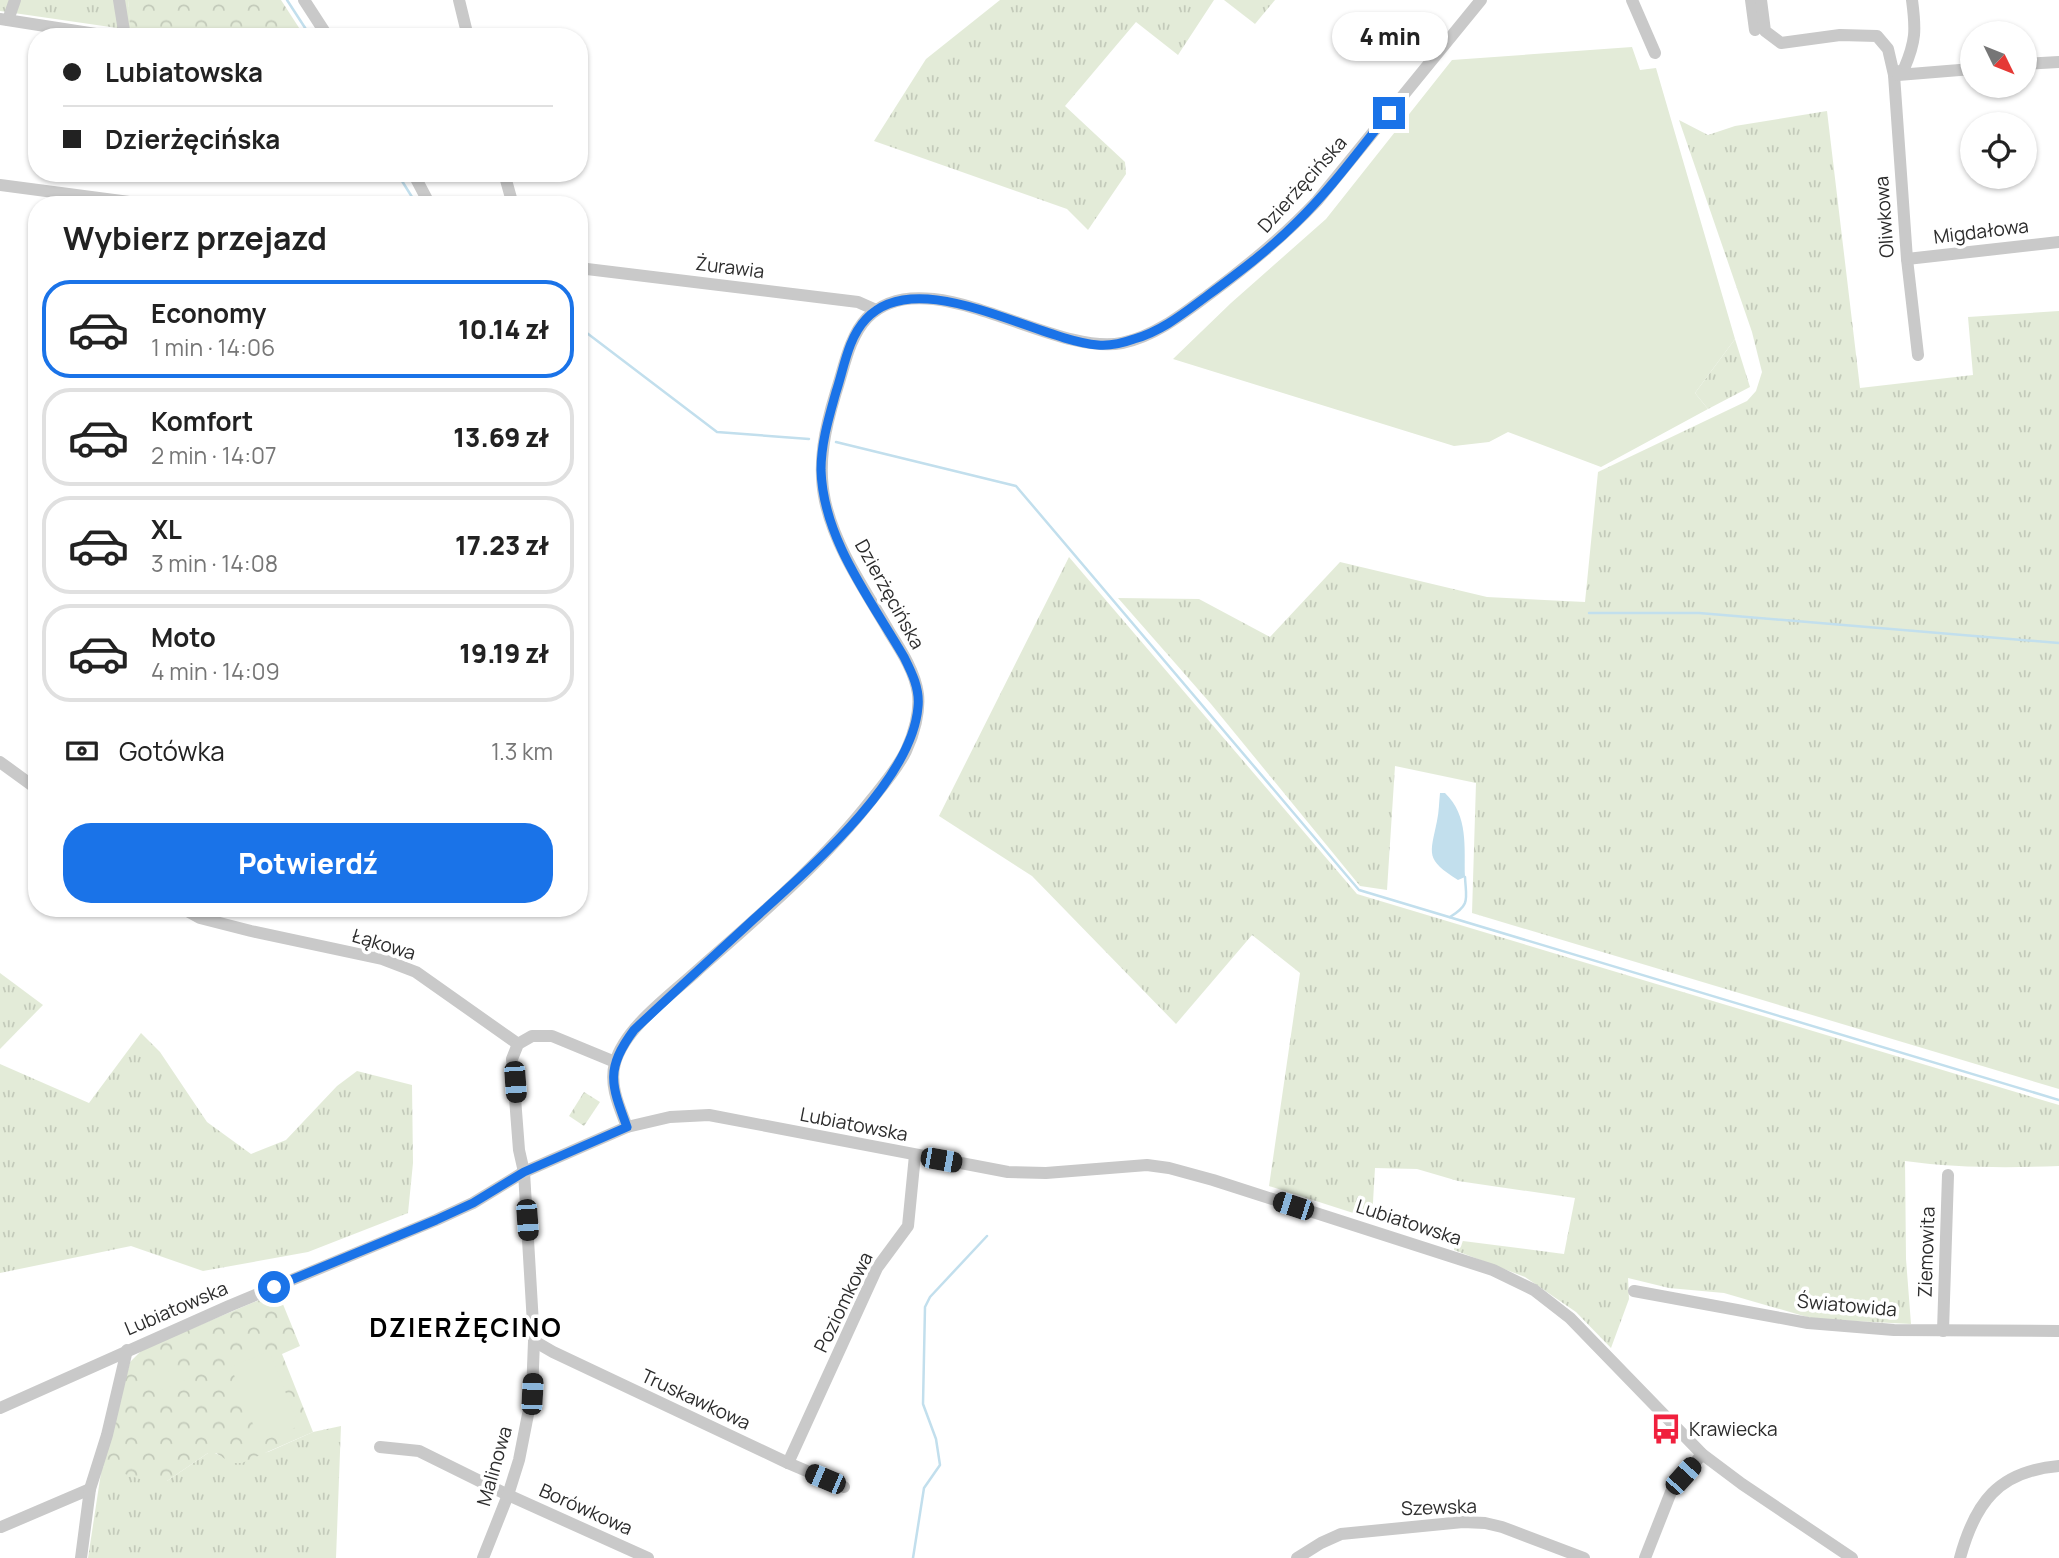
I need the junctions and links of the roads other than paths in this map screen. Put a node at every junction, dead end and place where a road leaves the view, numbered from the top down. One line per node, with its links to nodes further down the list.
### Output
1 (15, 0): 10 (street)
2 (119, 0): 12 (street)
3 (304, 0): 13 (street)
4 (459, 0): 14 (street)
5 (1481, 0): 26 (street, Dzierżęcińska)
6 (1632, 0): 16 (street)
7 (1751, 0): 15 (street)
8 (1760, 0): 20 (street, Oliwkowa)
9 (1912, 0): 20 (street)
10 (4, 20): 11 (street)
11 (56, 28)
12 (124, 28)
13 (322, 28)
14 (466, 28)
15 (1755, 30)
16 (1655, 53)
17 (2059, 62): 18 (street)
18 (2037, 63)
19 (1960, 70): 20 (street)
20 (1894, 75): 24 (street, Oliwkowa)
21 (0, 185): 22 (street)
22 (84, 196)
23 (2059, 242): 24 (street, Migdałowa)
24 (1907, 259): 27 (street, Oliwkowa)
25 (588, 270): 26 (street, Żurawia)
26 (876, 310): 32 (street, Dzierżęcińska)
27 (1918, 355)
28 (0, 762): 29 (street)
29 (28, 782)
30 (198, 917): 31 (street, Łąkowa)
31 (518, 1044): 32 (street); 35 (street)
32 (615, 1062): 33 (street)
33 (627, 1127): 34 (street, Lubiatowska); 35 (street, Lubiatowska)
34 (915, 1155): 44 (street, Lubiatowska); 45 (street, Poziomkowa)
35 (524, 1172): 40 (street, Malinowa); 41 (street, Lubiatowska)
36 (1948, 1175): 38 (street, Ziemowita)
37 (1634, 1291): 38 (street, Światowida)
38 (1943, 1331): 39 (street, Światowida)
39 (2059, 1331)
40 (534, 1341): 45 (street, Truskawkowa); 49 (street, Malinowa)
41 (127, 1350): 42 (street, Lubiatowska); 48 (street)
42 (0, 1408)
43 (380, 1447): 49 (street, Borówkowa)
44 (1702, 1454): 56 (street); 57 (street, Lubiatowska)
45 (788, 1463): 47 (street, Truskawkowa)
46 (2059, 1466): 58 (street)
47 (844, 1487)
48 (90, 1489): 50 (street); 51 (street)
49 (508, 1495): 52 (street, Malinowa); 53 (street, Borówkowa)
50 (1, 1527)
51 (81, 1558)
52 (483, 1558)
53 (648, 1558)
54 (1297, 1558): 55 (street, Szewska)
55 (1584, 1558)
56 (1645, 1558)
57 (1852, 1558)
58 (1960, 1558)

